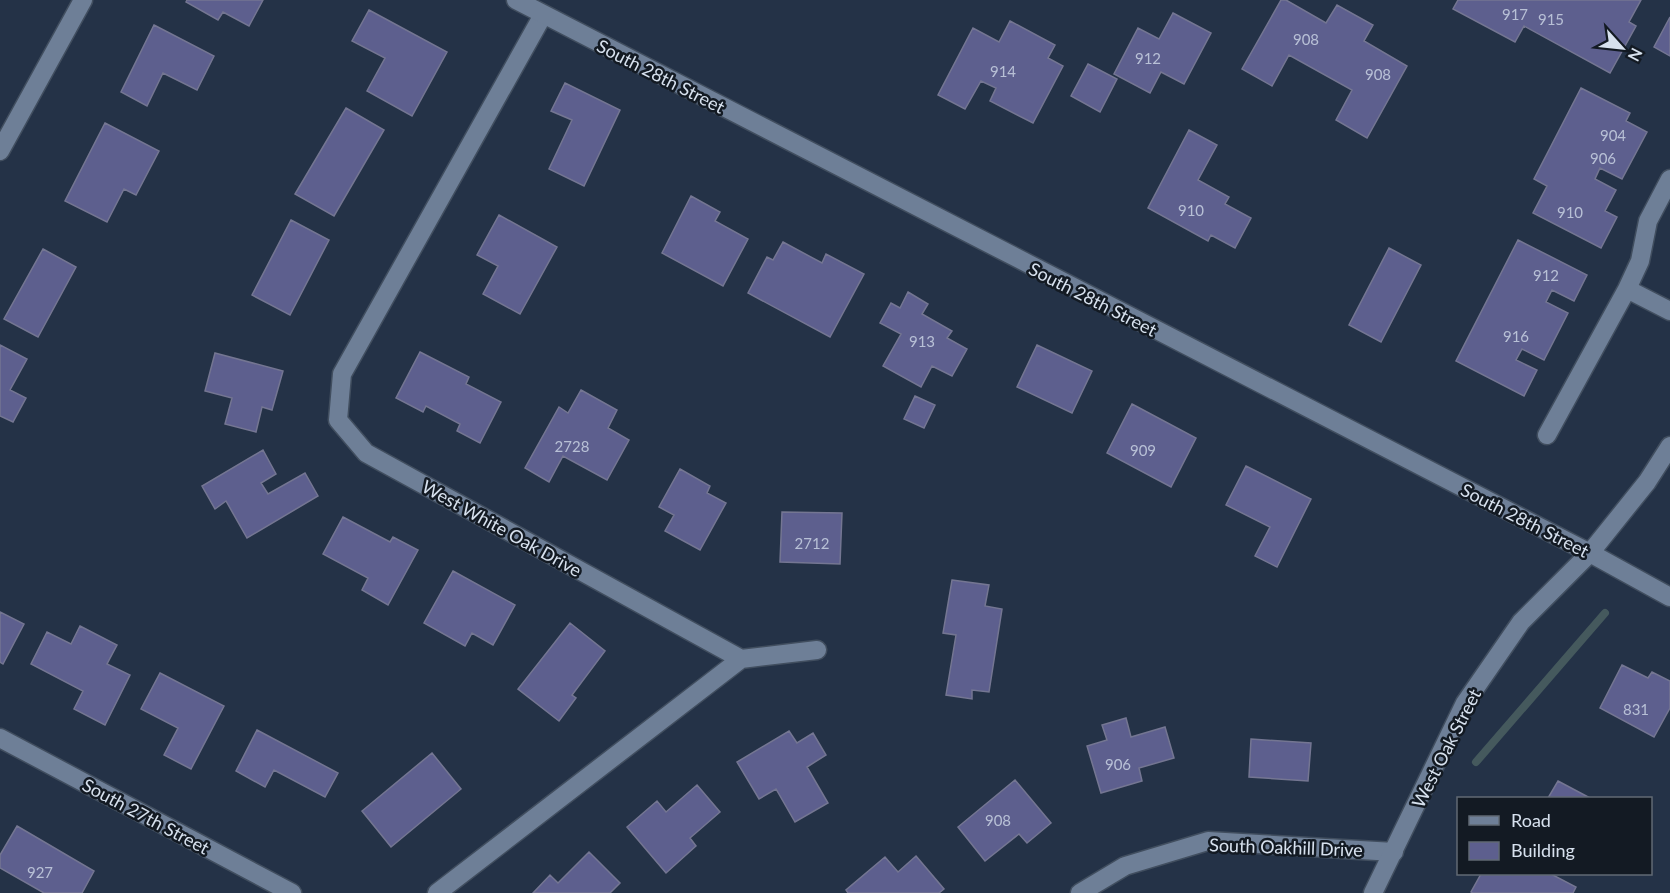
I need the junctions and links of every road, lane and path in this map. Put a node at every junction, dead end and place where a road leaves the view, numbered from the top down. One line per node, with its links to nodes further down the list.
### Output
1 (83, 0): 4 (street)
2 (516, 0): 3 (street, South 28th Street)
3 (543, 15): 10 (street, South 28th Street); 13 (street, West White Oak Drive)
4 (0, 151)
5 (1670, 179): 6 (street)
6 (1627, 289): 7 (street); 8 (street)
7 (1670, 311)
8 (1547, 435)
9 (1670, 446): 10 (street, West Oak Street)
10 (1590, 553): 11 (street, South 28th Street); 15 (street, West Oak Street)
11 (1670, 597)
12 (817, 650): 13 (street)
13 (741, 659): 17 (street)
14 (0, 738): 16 (street, South 27th Street)
15 (1394, 852): 18 (street, South Oakhill Drive); 19 (street, West Oak Street)
16 (292, 893)
17 (437, 893)
18 (1080, 893)
19 (1373, 893)

